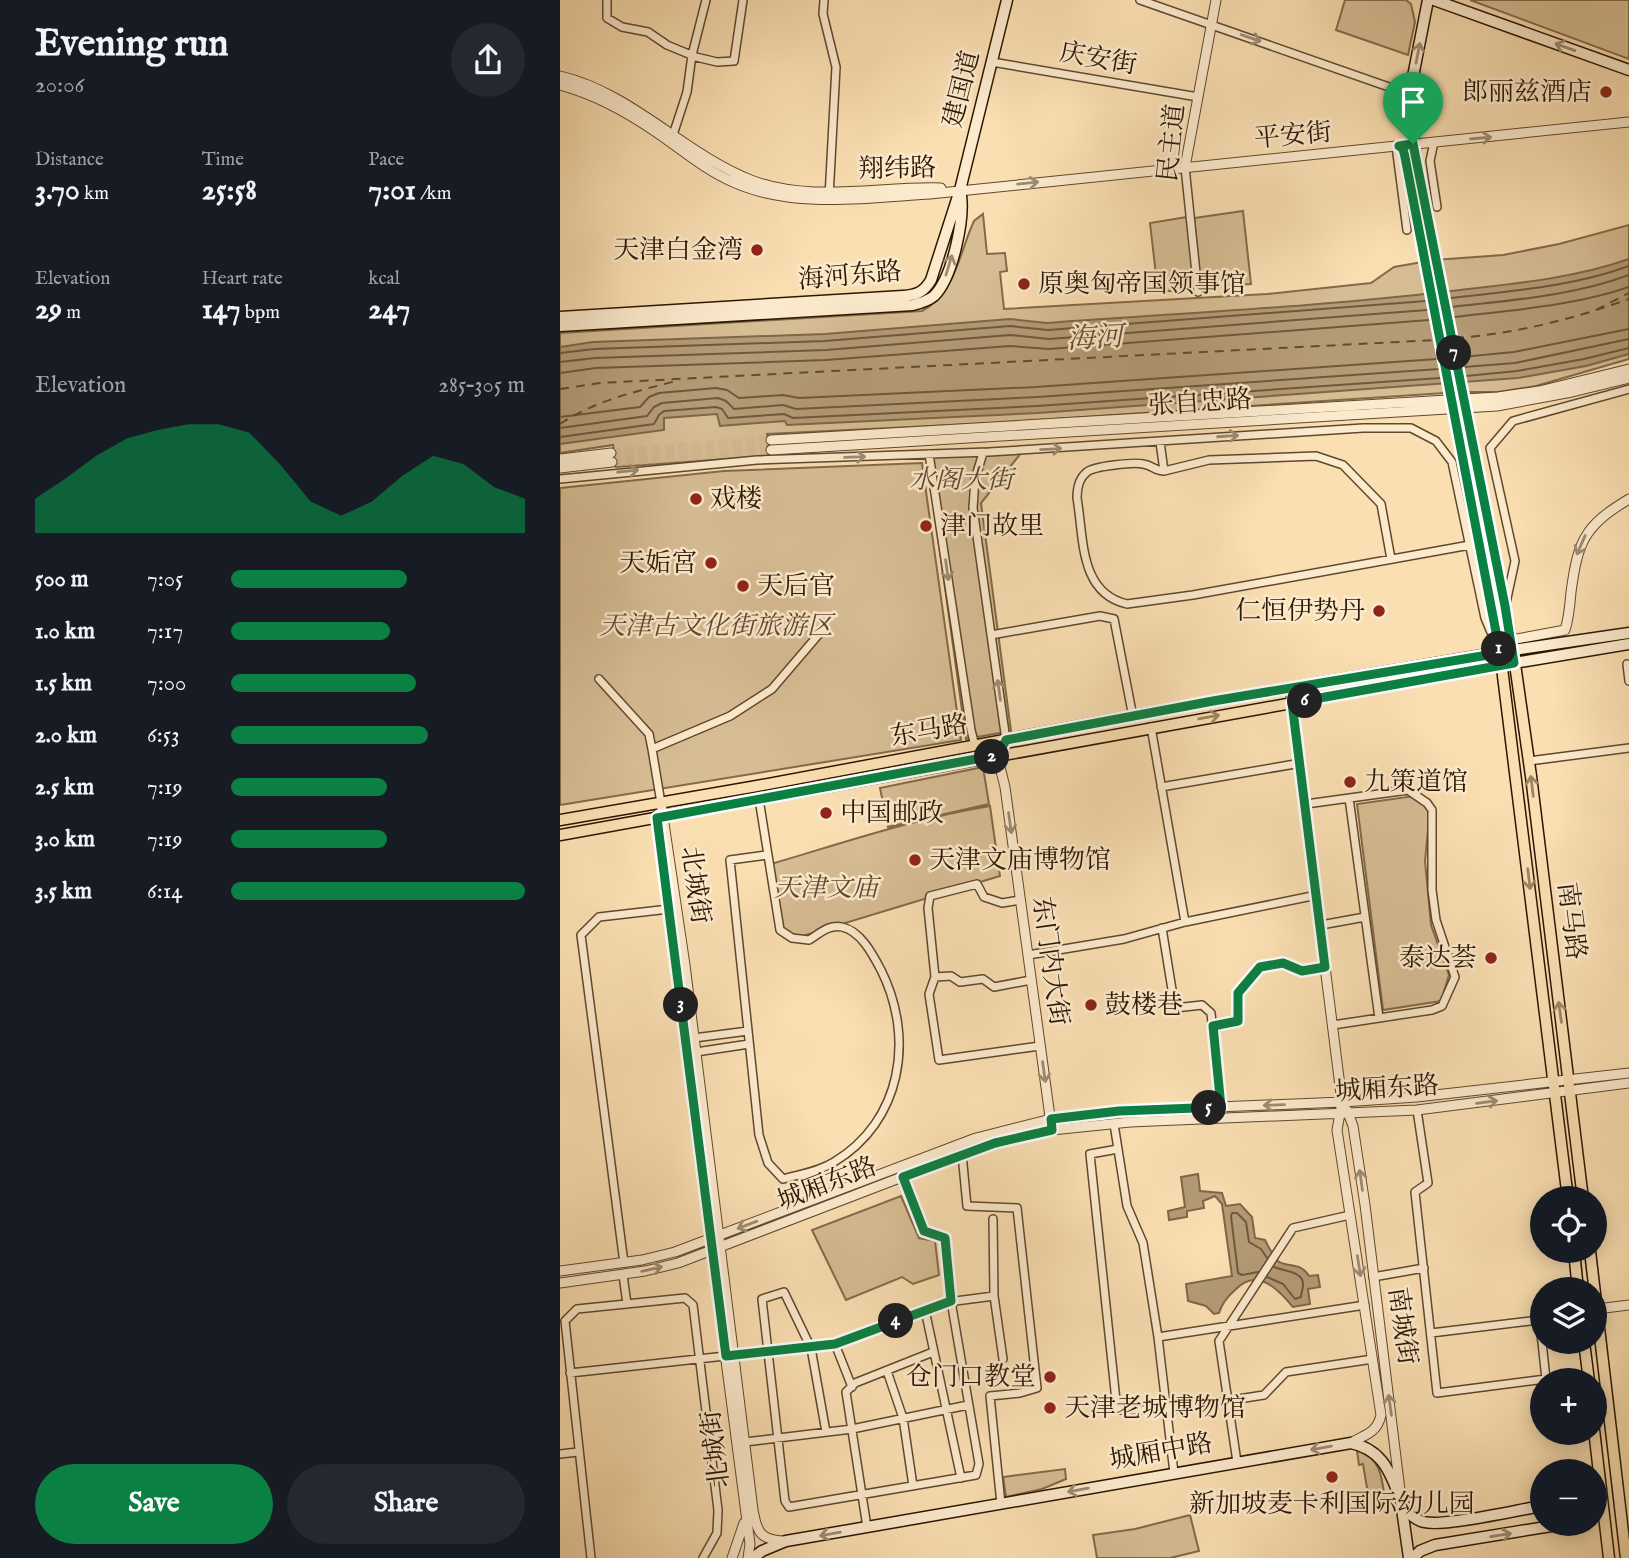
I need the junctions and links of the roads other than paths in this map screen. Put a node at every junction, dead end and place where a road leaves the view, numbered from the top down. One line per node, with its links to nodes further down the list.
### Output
1 (607, 0): 11 (street)
2 (706, 0): 11 (street)
3 (743, 0): 11 (street)
4 (824, 0): 25 (street)
5 (1007, 0): 12 (main road, 建国道)
6 (1143, 0): 10 (street)
7 (1216, 0): 10 (street, 民主道)
8 (1427, 0): 16 (main road, one-way to 8)
9 (1434, 0): 13 (main road, one-way to 9)
10 (1211, 24): 16 (street, one-way to 16); 17 (street, 民主道)
11 (692, 55): 19 (street)
12 (992, 62): 17 (street, 庆安街); 24 (main road, 建国道)
13 (1629, 70)
14 (560, 76): 19 (street, 翔纬路)
15 (560, 85): 19 (street, 翔纬路)
16 (1409, 94): 21 (main road)
17 (1198, 97): 23 (street, 民主道)
18 (1629, 122): 20 (street, 平安街, one-way to 18)
19 (671, 139): 25 (street, 翔纬路)
20 (1434, 142): 21 (street, 平安街); 26 (street)
21 (1413, 144): 22 (street, 平安街); 28 (main road)
22 (1397, 146): 23 (street, 平安街); 27 (street); 28 (main road)
23 (1185, 167): 24 (street, 平安街, one-way to 23); 29 (street, 民主道)
24 (960, 190): 25 (street, 翔纬路); 30 (main road, 海河东路); 31 (main road, 海河东路, one-way to 24)
25 (829, 195)
26 (1437, 207)
27 (1407, 230)
28 (1430, 258): 45 (main road, bridge); 51 (main road, bridge)
29 (1198, 292)
30 (560, 317)
31 (560, 326)
32 (1629, 369): 33 (street, 张自忠路)
33 (1629, 378)
34 (1629, 389): 45 (street)
35 (1160, 442): 36 (street, one-way to 35); 40 (street); 43 (street, one-way to 43)
36 (983, 453): 37 (street); 48 (street)
37 (929, 454): 41 (street, one-way to 37); 62 (street, one-way to 62)
38 (560, 459): 39 (street)
39 (560, 468)
40 (1164, 471): 44 (street); 44 (street)
41 (560, 480)
42 (1629, 499): 49 (street, one-way to 49)
43 (1469, 545): 44 (street); 51 (street)
44 (1391, 559)
45 (1505, 606): 49 (main road)
46 (825, 627): 64 (street)
47 (1629, 633): 49 (main road)
48 (991, 635): 59 (street); 61 (street, one-way to 48)
49 (1512, 645): 51 (main road, 东马路); 52 (main road, 南马路)
50 (1629, 645): 52 (main road)
51 (1500, 653): 54 (main road, 南马路); 57 (main road, 东马路)
52 (1514, 663): 54 (main road, 东马路); 66 (main road, 南马路)
53 (1627, 664): 56 (street)
54 (1502, 665): 58 (main road, 东马路); 99 (main road, 南马路, one-way to 99)
55 (599, 679): 64 (street)
56 (1629, 681)
57 (1290, 688): 58 (street, 南城街); 59 (main road, 东马路)
58 (1292, 703): 60 (main road, 东马路, one-way to 58); 67 (street, 南城街)
59 (1133, 717): 61 (main road, 东马路)
60 (1150, 727): 65 (main road, 东马路); 68 (street)
61 (1006, 740): 62 (main road, 东马路); 65 (street)
62 (975, 746): 65 (street); 71 (main road, 东马路)
63 (1629, 748): 66 (street)
64 (652, 749): 71 (street)
65 (998, 755): 70 (main road, 东马路); 78 (street, 东门内大街, one-way to 78)
66 (1529, 761): 98 (main road, 南马路, one-way to 66)
67 (1301, 763): 68 (street); 72 (street, 南城街)
68 (1161, 787): 81 (street)
69 (1349, 798): 72 (street); 80 (street); 88 (street)
70 (759, 799): 73 (main road, 东马路); 76 (street)
71 (661, 803): 73 (street, 北城街); 74 (main road, 东马路)
72 (1306, 804): 77 (street, 南城街)
73 (661, 817): 75 (main road, 东马路); 79 (street, 北城街); 92 (street, 北城街)
74 (560, 820)
75 (560, 835)
76 (767, 856): 91 (street); 93 (street)
77 (1317, 895): 81 (street); 82 (street, 南城街)
78 (1020, 900): 84 (street, 东门内大街); 86 (street)
79 (669, 909): 115 (street, 北城街); 117 (street)
80 (1365, 917): 82 (street); 88 (street)
81 (1185, 922): 83 (street)
82 (1321, 925): 85 (street, 南城街)
83 (1162, 928): 84 (street); 90 (street)
84 (1028, 956): 87 (street, 东门内大街)
85 (1325, 967): 89 (street, 南城街); 90 (street)
86 (935, 977): 87 (street); 94 (street)
87 (1031, 980): 94 (street, 东门内大街)
88 (1379, 1018): 89 (street)
89 (1333, 1025): 100 (street, 南城街)
90 (1213, 1026): 101 (street)
91 (748, 1031): 92 (street); 93 (street)
92 (694, 1038): 95 (street, 北城街)
93 (749, 1044): 95 (street)
94 (1040, 1046): 105 (street, 东门内大街, one-way to 105)
95 (696, 1052): 115 (street, 北城街)
96 (1629, 1073): 98 (street)
97 (1629, 1083): 98 (street)
98 (1570, 1085): 99 (street, 城厢东路); 112 (main road, 南马路)
99 (1555, 1087): 100 (street, 城厢东路); 102 (street, 城厢东路, one-way to 99); 111 (main road, 南马路)
100 (1342, 1102): 101 (street, 城厢东路, one-way to 101); 103 (street, 南城街); 104 (street, 南城街)
101 (1221, 1107): 105 (street, 城厢东路)
102 (1417, 1110): 103 (street, 城厢东路); 118 (street)
103 (1350, 1114): 104 (street, 城厢东路); 121 (street, 南城街, one-way to 103)
104 (1339, 1115): 106 (street, 城厢东路); 113 (street, 南城街)
105 (1051, 1119): 107 (street, 东门内大街); 115 (street, 城厢东路, one-way to 115)
106 (1114, 1124): 107 (street, 城厢东路); 108 (street)
107 (1052, 1130): 109 (street, 城厢东路)
108 (1118, 1149): 133 (street); 150 (street)
109 (962, 1154): 110 (street, 城厢东路); 166 (street)
110 (903, 1177): 116 (street, 城厢东路); 124 (street)
111 (1566, 1186)
112 (1582, 1186)
113 (1350, 1215): 127 (street, 南城街, one-way to 127); 131 (street)
114 (993, 1219): 123 (street)
115 (714, 1237): 116 (street, 北城街); 117 (street, 城厢东路)
116 (716, 1248): 120 (street, 城厢东路, one-way to 116); 140 (street, 北城街)
117 (624, 1263): 119 (street, 城厢东路)
118 (1424, 1268): 121 (street); 132 (street)
119 (560, 1271)
120 (623, 1275): 122 (street, 城厢东路); 125 (street)
121 (1373, 1277): 165 (street, 南城街, one-way to 121)
122 (560, 1283)
123 (994, 1296): 124 (street); 142 (street)
124 (951, 1301): 129 (street); 148 (street)
125 (627, 1304): 141 (street); 145 (street)
126 (1629, 1305): 128 (street)
127 (1365, 1306): 131 (street); 143 (street, 南城街)
128 (1607, 1308)
129 (925, 1310): 134 (street); 136 (street)
130 (1530, 1321): 132 (street)
131 (1228, 1327): 133 (street); 147 (street)
132 (1431, 1333): 138 (street)
133 (1158, 1337): 150 (street)
134 (835, 1344): 135 (street); 146 (street)
135 (811, 1347): 137 (street); 137 (street); 153 (street)
136 (933, 1352): 144 (street); 149 (street)
137 (767, 1353): 140 (street); 154 (street)
138 (1543, 1354)
139 (1604, 1354): 163 (main road)
140 (731, 1356): 141 (street); 155 (street, 北城街); 168 (street, 北城街)
141 (699, 1359): 145 (street); 176 (street)
142 (1003, 1359)
143 (1373, 1359): 147 (street); 156 (street, 南城街)
144 (887, 1371): 146 (street); 151 (street)
145 (570, 1373): 157 (street)
146 (852, 1387): 152 (street)
147 (1228, 1401): 150 (street); 159 (street)
148 (968, 1405): 149 (street); 161 (street)
149 (947, 1409): 151 (street); 161 (street)
150 (1167, 1410): 160 (street)
151 (903, 1418): 152 (street); 162 (street)
152 (852, 1429): 153 (street); 164 (street)
153 (826, 1432): 154 (street)
154 (777, 1438): 155 (street); 164 (street)
155 (746, 1442): 174 (street, 北城街)
156 (1351, 1443): 159 (main road, 城厢中路, one-way to 159); 165 (main road)
157 (578, 1452): 158 (street); 175 (street)
158 (560, 1454)
159 (1237, 1462): 160 (main road, 城厢中路)
160 (1174, 1473): 166 (main road, 城厢中路, one-way to 166)
161 (961, 1478): 162 (street)
162 (913, 1486): 164 (street)
163 (1624, 1494): 169 (main road)
164 (862, 1496): 171 (street)
165 (1401, 1497): 167 (main road); 179 (main road, 南城街)
166 (1001, 1504): 171 (main road, 城厢中路)
167 (1530, 1508)
168 (745, 1511): 177 (street); 178 (street, 北城街)
169 (1625, 1514): 170 (main road); 181 (main road)
170 (1607, 1517)
171 (867, 1527): 174 (main road, 城厢中路, one-way to 174)
172 (1530, 1530): 179 (main road, one-way to 172)
173 (1604, 1536): 180 (main road)
174 (786, 1541): 178 (main road, 城厢中路)
175 (591, 1558)
176 (703, 1558)
177 (732, 1558)
178 (751, 1558)
179 (1411, 1558)
180 (1609, 1558)
181 (1626, 1558)

